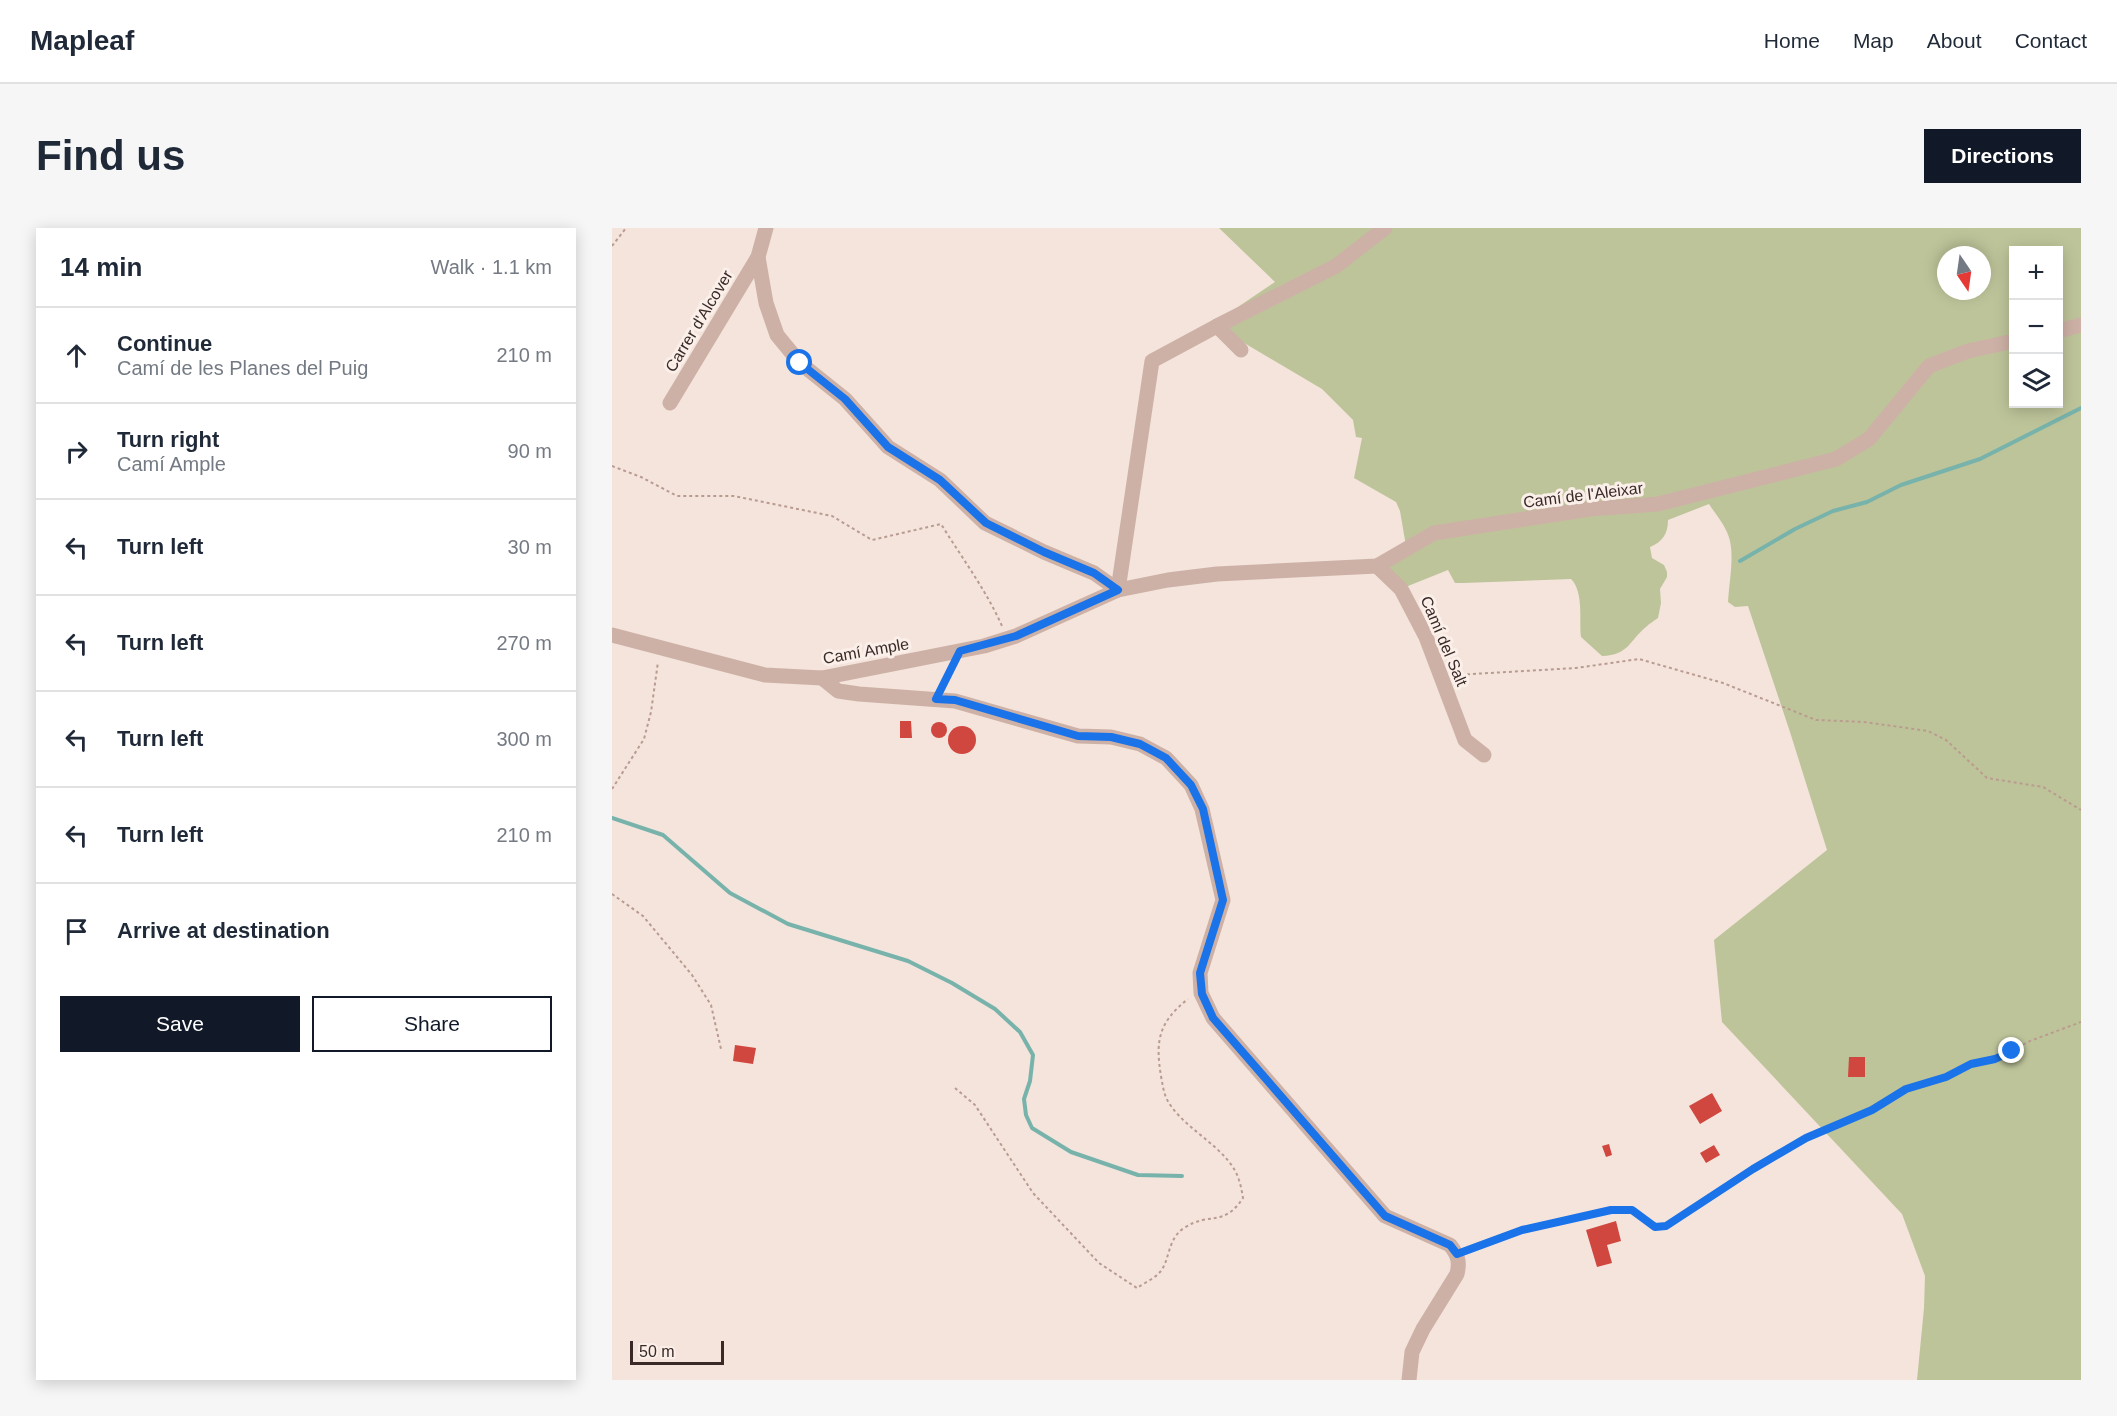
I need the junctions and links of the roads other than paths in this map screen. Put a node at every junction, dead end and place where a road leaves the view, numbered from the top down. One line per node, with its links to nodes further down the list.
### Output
1 (766, 228): 3 (street)
2 (1385, 228): 4 (street)
3 (758, 257): 9 (street, Carrer d'Alcover); 11 (street)
4 (1217, 326): 8 (street); 11 (street)
5 (2081, 326): 6 (street)
6 (2063, 330)
7 (2009, 342): 10 (street, Camí de l'Aleixar)
8 (1241, 350)
9 (670, 403)
10 (1377, 566): 11 (street, Camí de l'Aleixar); 14 (street, Camí del Salt)
11 (1118, 590): 13 (street, Camí Ample)
12 (612, 635): 13 (street, Camí Ample)
13 (822, 678): 15 (street)
14 (1478, 757)
15 (1409, 1380)

